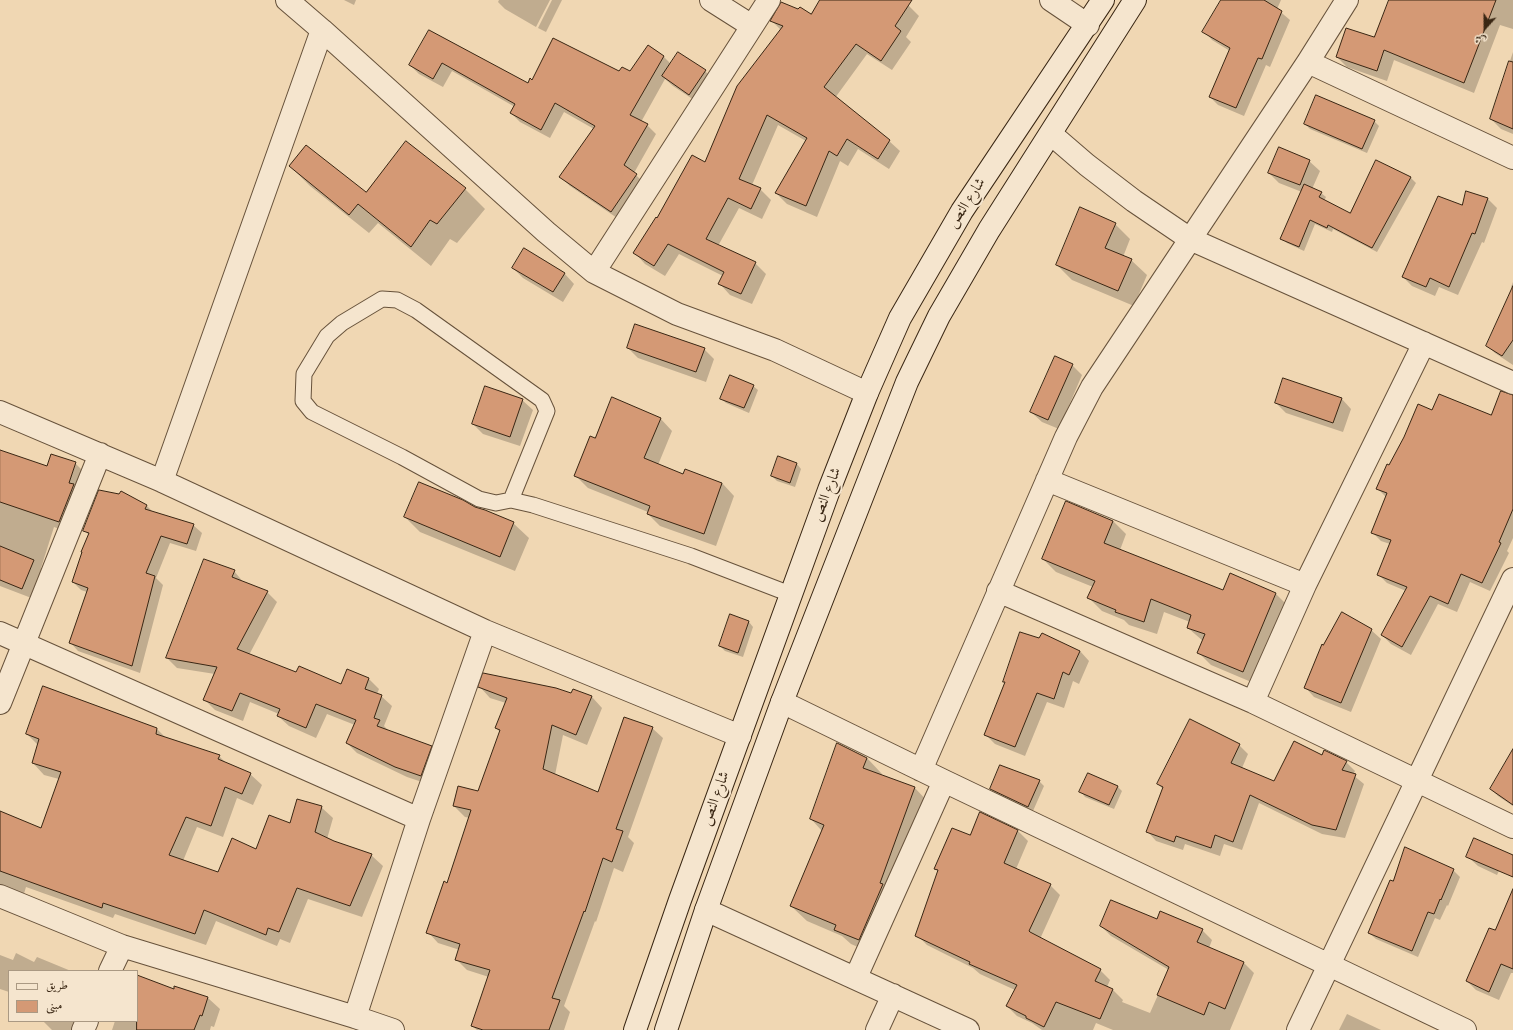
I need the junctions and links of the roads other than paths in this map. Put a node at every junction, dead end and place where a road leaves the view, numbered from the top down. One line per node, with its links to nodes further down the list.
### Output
1 (287, 0): 10 (street)
2 (711, 0): 9 (street)
3 (769, 0): 9 (street)
4 (1051, 0): 8 (street)
5 (1104, 0): 8 (street, شارع النص)
6 (1135, 0): 12 (street, شارع النص)
7 (1347, 0): 11 (street)
8 (1088, 25): 18 (street, شارع النص)
9 (752, 26): 15 (street)
10 (322, 30): 15 (street); 22 (street)
11 (1308, 62): 13 (street); 14 (street)
12 (1051, 134): 14 (street); 32 (street, شارع النص)
13 (1513, 158)
14 (1190, 239): 16 (street); 21 (street)
15 (594, 272): 18 (street)
16 (1424, 343): 17 (street); 25 (street)
17 (1513, 383)
18 (867, 393): 27 (street, شارع النص)
19 (0, 412): 20 (street)
20 (100, 454): 22 (street); 31 (street)
21 (1047, 480): 25 (street); 26 (street)
22 (162, 481): 29 (street)
23 (511, 500): 23 (lane); 27 (lane)
24 (1513, 579): 28 (street)
25 (1305, 585): 33 (street)
26 (998, 591): 33 (street); 36 (street)
27 (790, 594): 35 (street, شارع النص)
28 (1508, 600): 38 (street)
29 (485, 631): 35 (street); 39 (street)
30 (0, 633): 31 (street)
31 (24, 643): 34 (street); 39 (street)
32 (782, 702): 36 (street); 42 (street, شارع النص)
33 (1253, 702): 38 (street)
34 (0, 703)
35 (740, 736): 50 (street, شارع النص)
36 (921, 770): 37 (street)
37 (944, 781): 44 (street); 46 (street)
38 (1416, 781): 40 (street); 44 (street)
39 (419, 819): 48 (street)
40 (1513, 827)
41 (0, 896): 43 (street)
42 (706, 910): 46 (street); 51 (street, شارع النص)
43 (122, 946): 45 (street); 48 (street)
44 (1329, 966): 54 (street); 55 (street)
45 (110, 970)
46 (856, 977): 47 (street)
47 (893, 995): 52 (street); 53 (street)
48 (356, 1017): 49 (street)
49 (393, 1030)
50 (635, 1030)
51 (666, 1030)
52 (877, 1030)
53 (968, 1030)
54 (1298, 1030)
55 (1465, 1030)

